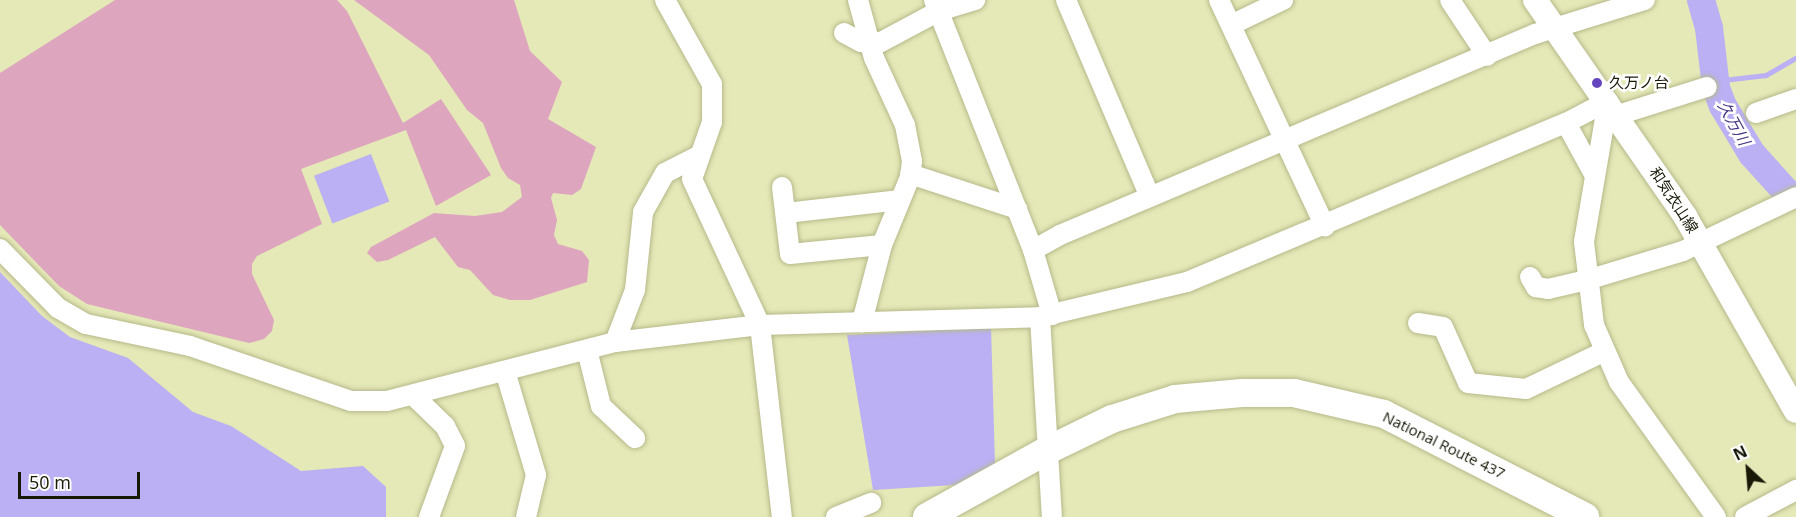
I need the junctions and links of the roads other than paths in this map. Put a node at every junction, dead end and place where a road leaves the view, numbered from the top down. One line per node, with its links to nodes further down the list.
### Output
1 (665, 0): 22 (street)
2 (858, 0): 14 (street)
3 (975, 0): 10 (street)
4 (1066, 0): 26 (street)
5 (1219, 0): 11 (street)
6 (1283, 0): 11 (street)
7 (1450, 0): 15 (street)
8 (1535, 0): 12 (main road, 和気衣山線)
9 (1645, 0): 12 (street)
10 (936, 5): 14 (street); 29 (street)
11 (1231, 26): 21 (street)
12 (1556, 28): 15 (street); 18 (main road, 和気衣山線)
13 (844, 33): 14 (street)
14 (870, 43): 23 (street)
15 (1487, 56): 21 (street)
16 (1707, 87): 18 (street)
17 (1796, 99): 19 (street)
18 (1613, 108): 20 (street); 24 (street); 32 (main road, 和気衣山線)
19 (1756, 113)
20 (1566, 123): 24 (street); 31 (street)
21 (1285, 141): 26 (street); 31 (street)
22 (699, 156): 41 (street); 42 (street)
23 (910, 174): 28 (street); 29 (street)
24 (1594, 174): 37 (street)
25 (782, 187): 30 (street)
26 (1150, 197): 35 (street)
27 (1796, 197): 32 (street)
28 (900, 200): 30 (street); 33 (street)
29 (1017, 209): 35 (street)
30 (786, 213): 33 (street)
31 (1324, 226): 38 (street)
32 (1701, 243): 37 (street); 47 (main road, 和気衣山線)
33 (882, 245): 39 (street)
34 (0, 249): 46 (street)
35 (1033, 250): 38 (street)
36 (1530, 277): 37 (street)
37 (1587, 280): 44 (street)
38 (1046, 316): 39 (street); 49 (street)
39 (862, 322): 41 (street)
40 (1418, 323): 44 (street)
41 (760, 325): 42 (street); 54 (street)
42 (615, 342): 43 (street)
43 (587, 350): 45 (street); 48 (street)
44 (1603, 352): 61 (street)
45 (505, 371): 46 (street); 53 (street)
46 (413, 395): 52 (street)
47 (1796, 411)
48 (635, 438)
49 (1047, 458): 56 (highway, National Route 437); 57 (highway, National Route 437); 58 (street); 59 (highway, National Route 437); 60 (highway, National Route 437)
50 (1796, 490): 62 (street)
51 (871, 503): 55 (street)
52 (429, 517)
53 (526, 517)
54 (782, 517)
55 (836, 517)
56 (927, 517)
57 (958, 517)
58 (1052, 517)
59 (1552, 517)
60 (1585, 517)
61 (1716, 517)
62 (1745, 517)

